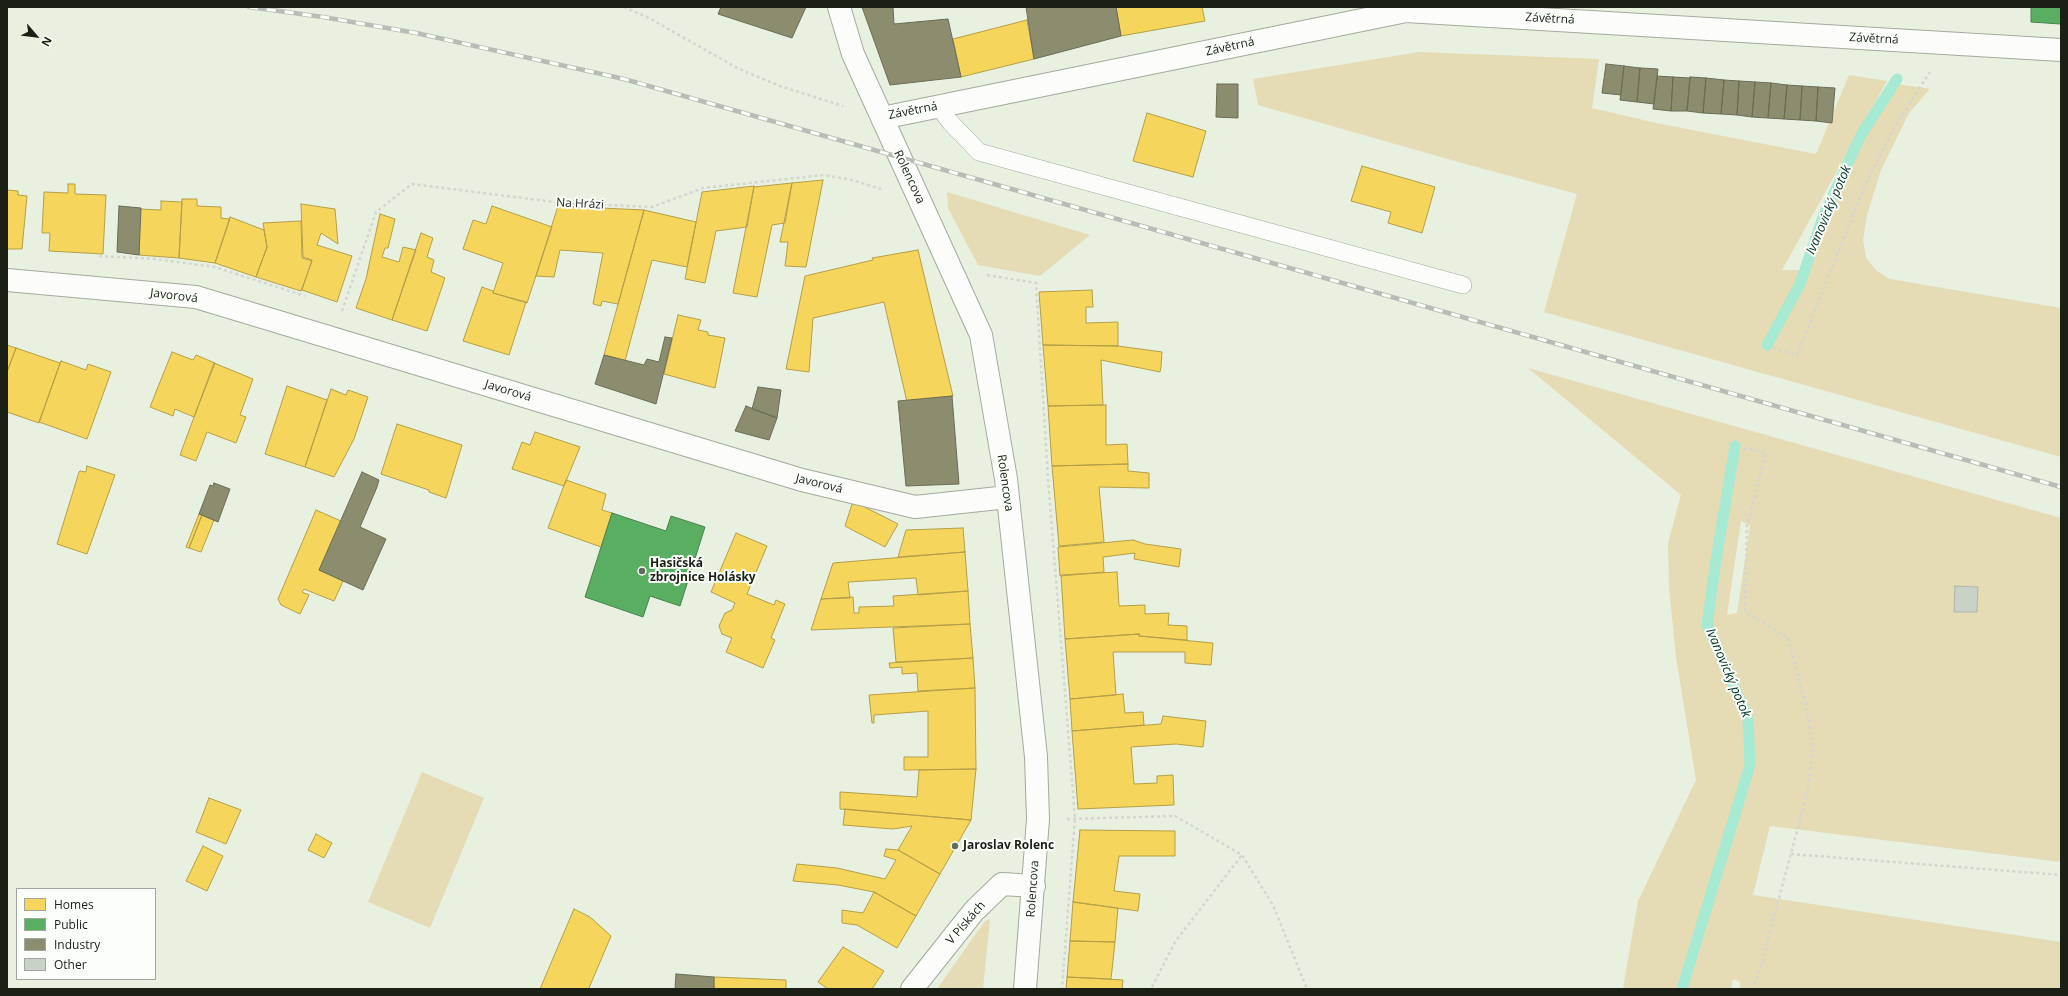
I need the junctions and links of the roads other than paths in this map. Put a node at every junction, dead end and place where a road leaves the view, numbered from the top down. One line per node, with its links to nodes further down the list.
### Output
1 (839, 7): 4 (street, Rolencova)
2 (2061, 50): 3 (street, Závětrná)
3 (938, 106): 4 (street, Závětrná); 6 (lane)
4 (882, 118): 7 (street, Rolencova)
5 (7, 280): 7 (street, Javorová)
6 (1463, 285)
7 (1008, 498): 8 (street, Rolencova)
8 (1034, 886): 9 (street, V Pískách); 10 (street, Rolencova)
9 (912, 989)
10 (1025, 989)

